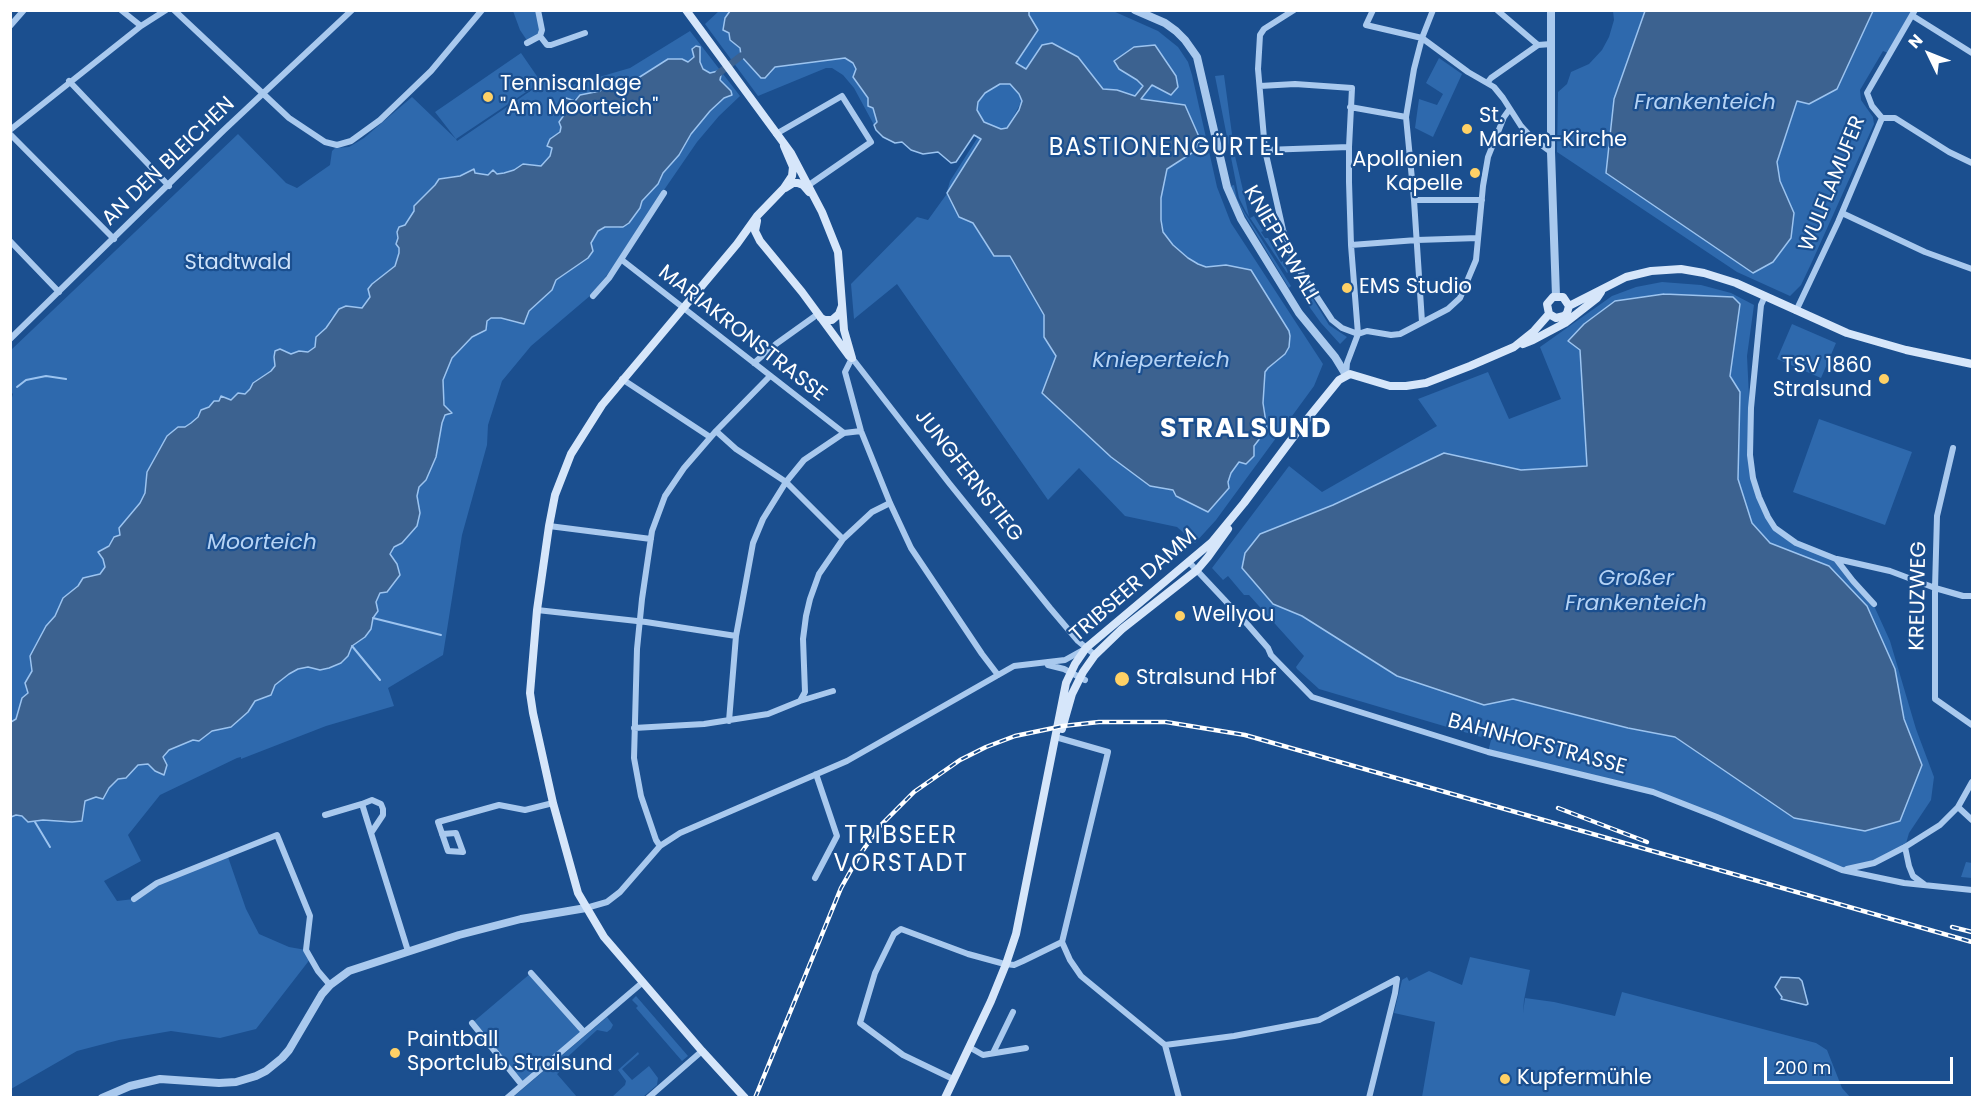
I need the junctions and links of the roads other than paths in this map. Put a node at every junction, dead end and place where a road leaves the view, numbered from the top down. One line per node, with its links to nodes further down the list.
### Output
1 (24, 10): 18 (street)
2 (121, 10): 19 (street)
3 (166, 10): 19 (street)
4 (174, 10): 30 (street)
5 (340, 10): 17 (street)
6 (352, 10): 17 (street, AN DEN BLEICHEN)
7 (482, 10): 30 (street)
8 (538, 10): 21 (street)
9 (686, 10): 36 (main road)
10 (1135, 10): 77 (street, KNIEPERWALL)
11 (1294, 10): 29 (street)
12 (1373, 10): 22 (street)
13 (1433, 10): 22 (street)
14 (1497, 10): 25 (street)
15 (1551, 10): 24 (street)
16 (1914, 13): 26 (street); 34 (street, WULFLAMUFER)
17 (346, 17): 30 (street, AN DEN BLEICHEN)
18 (10, 26)
19 (141, 26): 27 (street)
20 (585, 33): 21 (street)
21 (540, 36): 23 (street)
22 (1422, 38): 28 (street); 33 (street)
23 (527, 43)
24 (1551, 44): 25 (street); 40 (street)
25 (1538, 45): 28 (street)
26 (1972, 52)
27 (69, 81): 35 (street); 42 (street)
28 (1487, 83): 32 (street)
29 (1260, 86): 31 (street); 39 (street)
30 (264, 93): 42 (street, AN DEN BLEICHEN)
31 (1350, 107): 33 (street); 38 (street)
32 (1509, 110): 40 (street); 47 (street)
33 (1406, 117): 46 (street)
34 (1882, 118): 41 (street); 49 (street, WULFLAMUFER)
35 (10, 132): 51 (street)
36 (776, 134): 37 (main road); 43 (street)
37 (784, 146): 43 (main road); 44 (main road)
38 (1349, 147): 39 (street); 56 (street)
39 (1265, 150): 71 (street)
40 (1551, 152): 62 (street)
41 (1972, 163)
42 (169, 186): 51 (street, AN DEN BLEICHEN)
43 (807, 186): 44 (main road); 64 (main road)
44 (784, 188): 48 (main road)
45 (664, 193): 57 (street)
46 (1414, 200): 47 (street); 52 (street)
47 (1482, 200): 50 (street)
48 (765, 208): 54 (main road); 55 (main road)
49 (1842, 213): 58 (street); 67 (street, WULFLAMUFER)
50 (1478, 238): 52 (street); 70 (street)
51 (114, 239): 60 (street, AN DEN BLEICHEN)
52 (1418, 240): 56 (street); 70 (street)
53 (10, 241): 60 (street)
54 (760, 241): 55 (main road); 69 (main road, JUNGFERNSTIEG)
55 (737, 244): 66 (main road)
56 (1351, 245): 71 (street)
57 (622, 260): 61 (street); 66 (street, MARIAKRONSTRASSE)
58 (1972, 268)
59 (1604, 287): 63 (main road); 65 (main road); 73 (main road)
60 (59, 292): 72 (street, AN DEN BLEICHEN)
61 (593, 296)
62 (1556, 296): 65 (main road); 68 (main road)
63 (1765, 296): 67 (main road); 91 (street)
64 (843, 306): 69 (main road); 74 (main road)
65 (1569, 306): 68 (main road)
66 (683, 308): 75 (street, MARIAKRONSTRASSE); 79 (main road)
67 (1796, 311): 76 (main road)
68 (1549, 314): 73 (main road)
69 (818, 315): 74 (main road, JUNGFERNSTIEG); 75 (street)
70 (1422, 322): 71 (street)
71 (1358, 334): 77 (street)
72 (10, 339)
73 (1514, 346): 77 (main road)
74 (852, 358): 81 (street); 100 (street, JUNGFERNSTIEG)
75 (754, 363): 78 (street, MARIAKRONSTRASSE)
76 (1972, 364)
77 (1346, 375): 87 (main road, TRIBSEER DAMM)
78 (770, 376): 80 (street); 82 (street, MARIAKRONSTRASSE)
79 (622, 379): 83 (street); 88 (main road)
80 (716, 431): 83 (street); 85 (street)
81 (861, 431): 82 (street); 86 (street)
82 (844, 433): 85 (street)
83 (710, 437): 90 (street)
84 (1953, 448): 94 (street, KREUZWEG)
85 (786, 482): 89 (street); 99 (street)
86 (890, 502): 89 (street); 104 (street)
87 (1244, 504): 92 (main road, TRIBSEER DAMM); 93 (main road, TRIBSEER DAMM)
88 (549, 526): 90 (street); 97 (main road)
89 (843, 539): 107 (street)
90 (651, 540): 98 (street)
91 (1836, 559): 94 (street); 96 (street)
92 (1189, 562): 93 (street, BAHNHOFSTRASSE); 100 (main road, TRIBSEER DAMM)
93 (1197, 570): 101 (main road, TRIBSEER DAMM); 124 (street, BAHNHOFSTRASSE)
94 (1935, 588): 95 (street); 109 (street, KREUZWEG)
95 (1972, 596)
96 (1874, 604)
97 (537, 610): 98 (street); 115 (main road)
98 (639, 623): 99 (street); 110 (street)
99 (736, 636): 108 (street)
100 (1086, 648): 101 (street, JUNGFERNSTIEG); 102 (street); 103 (main road, TRIBSEER DAMM)
101 (1095, 655): 105 (main road, TRIBSEER DAMM)
102 (1045, 663): 103 (street); 104 (street)
103 (1070, 673): 105 (street); 113 (main road, TRIBSEER DAMM)
104 (998, 675): 112 (street)
105 (1082, 679): 111 (main road, TRIBSEER DAMM)
106 (833, 691): 107 (street)
107 (800, 701): 108 (street)
108 (729, 721): 110 (street)
109 (1972, 725)
110 (634, 728): 122 (street)
111 (1059, 738): 113 (main road, TRIBSEER DAMM); 130 (street)
112 (816, 774): 122 (street); 125 (street)
113 (1048, 775): 132 (main road, TRIBSEER DAMM)
114 (1972, 782): 117 (street)
115 (553, 803): 121 (street); 129 (main road)
116 (362, 804): 118 (street); 120 (street); 120 (street)
117 (1958, 807): 119 (street); 123 (street)
118 (325, 815)
119 (1972, 820)
120 (371, 833): 131 (street)
121 (442, 834)
122 (660, 846): 129 (street)
123 (1905, 847): 124 (street); 126 (street)
124 (1842, 870): 126 (street, BAHNHOFSTRASSE)
125 (815, 878)
126 (1926, 886): 127 (street, BAHNHOFSTRASSE)
127 (1972, 890)
128 (134, 898): 135 (street)
129 (586, 908): 131 (street); 134 (main road)
130 (1062, 942): 132 (street); 139 (street)
131 (408, 951): 135 (street)
132 (1007, 964): 140 (main road, TRIBSEER DAMM); 144 (street)
133 (531, 973): 138 (street)
134 (643, 982): 138 (street); 142 (main road)
135 (330, 985): 146 (street)
136 (1013, 1012): 143 (street)
137 (472, 1023): 145 (street)
138 (584, 1032): 145 (street)
139 (1165, 1045): 151 (street); 152 (street)
140 (969, 1047): 143 (street); 144 (main road, TRIBSEER DAMM)
141 (1026, 1048): 143 (street)
142 (702, 1051): 148 (street); 149 (main road)
143 (993, 1053)
144 (953, 1079): 150 (main road, TRIBSEER DAMM)
145 (522, 1085): 147 (street)
146 (102, 1098)
147 (507, 1098)
148 (648, 1098)
149 (745, 1098)
150 (945, 1098)
151 (1179, 1098)
152 (1369, 1098)

